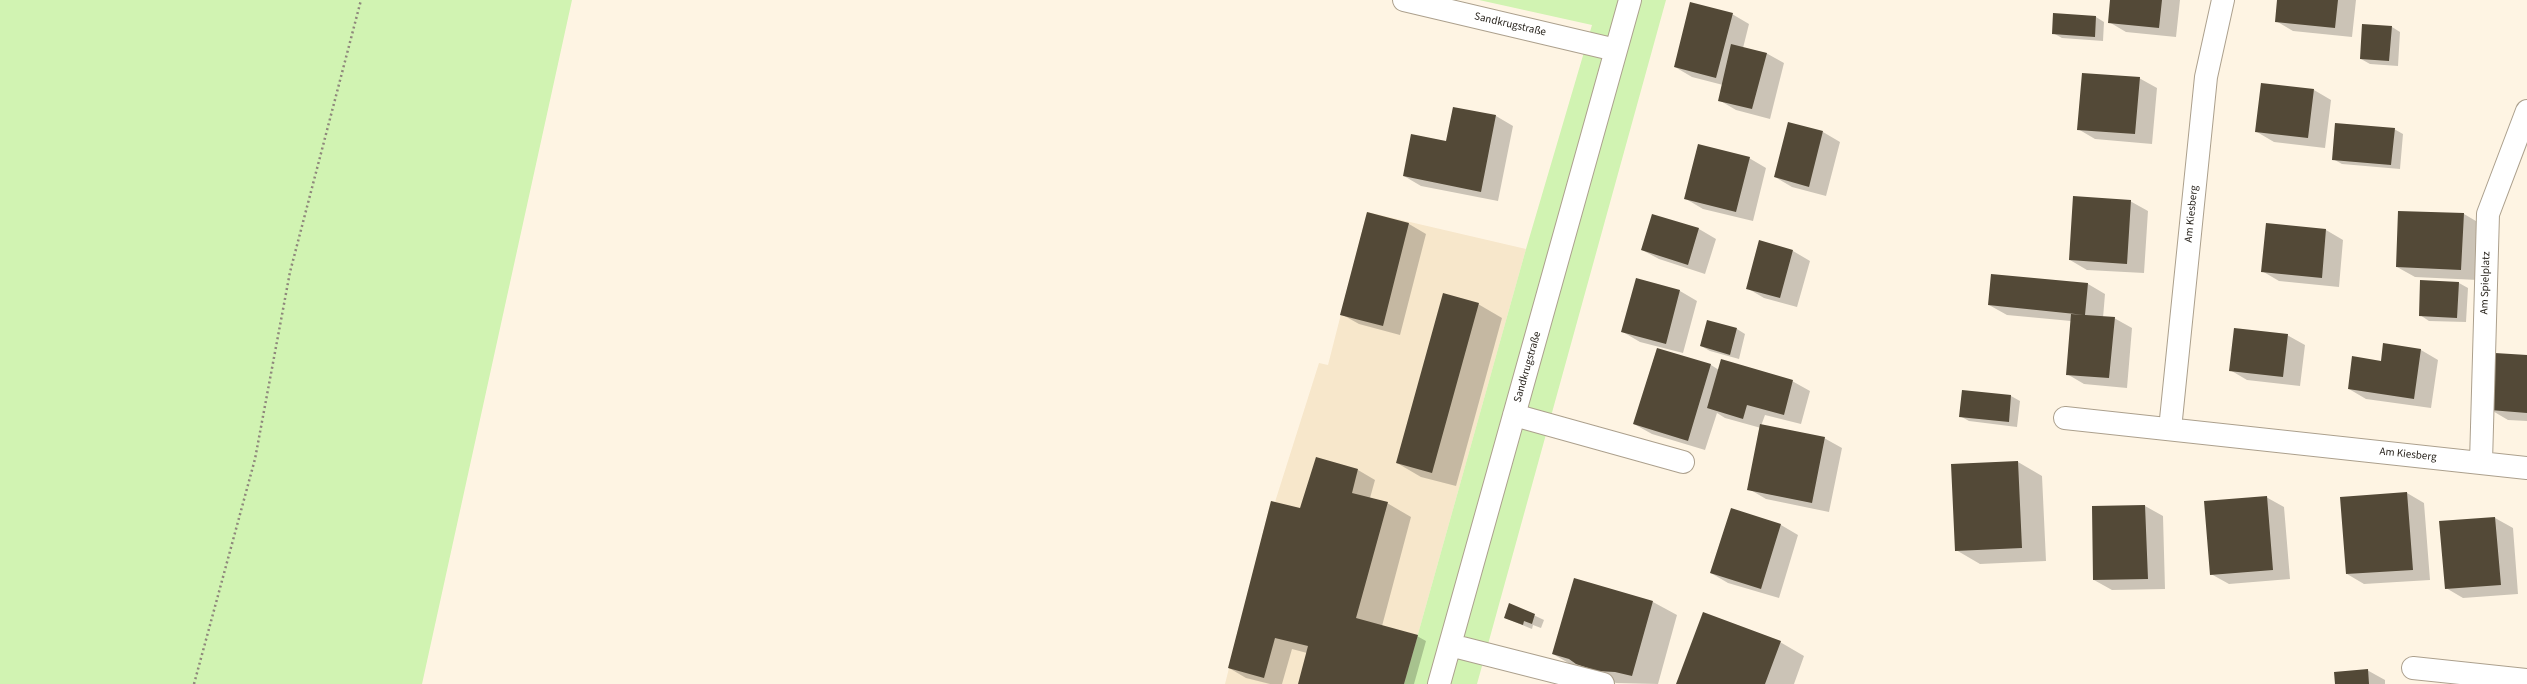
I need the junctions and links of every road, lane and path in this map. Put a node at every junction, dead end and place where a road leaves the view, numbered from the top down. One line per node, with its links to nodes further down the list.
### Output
1 (361, 0): 16 (path)
2 (1404, 0): 5 (street, Sandkrugstraße)
3 (1630, 0): 5 (street, Sandkrugstraße)
4 (2223, 0): 9 (street, Am Kiesberg)
5 (1616, 50): 7 (street, Sandkrugstraße)
6 (2527, 111): 11 (street, Am Spielplatz)
7 (1514, 415): 10 (street); 13 (street, Sandkrugstraße)
8 (2065, 418): 9 (street, Am Kiesberg)
9 (2170, 429): 11 (street, Am Kiesberg)
10 (1683, 462)
11 (2481, 462): 12 (street, Am Kiesberg)
12 (2527, 468)
13 (1450, 645): 17 (street, Sandkrugstraße); 18 (street)
14 (2413, 668): 15 (street)
15 (2527, 680)
16 (194, 684)
17 (1439, 684)
18 (1603, 684)

